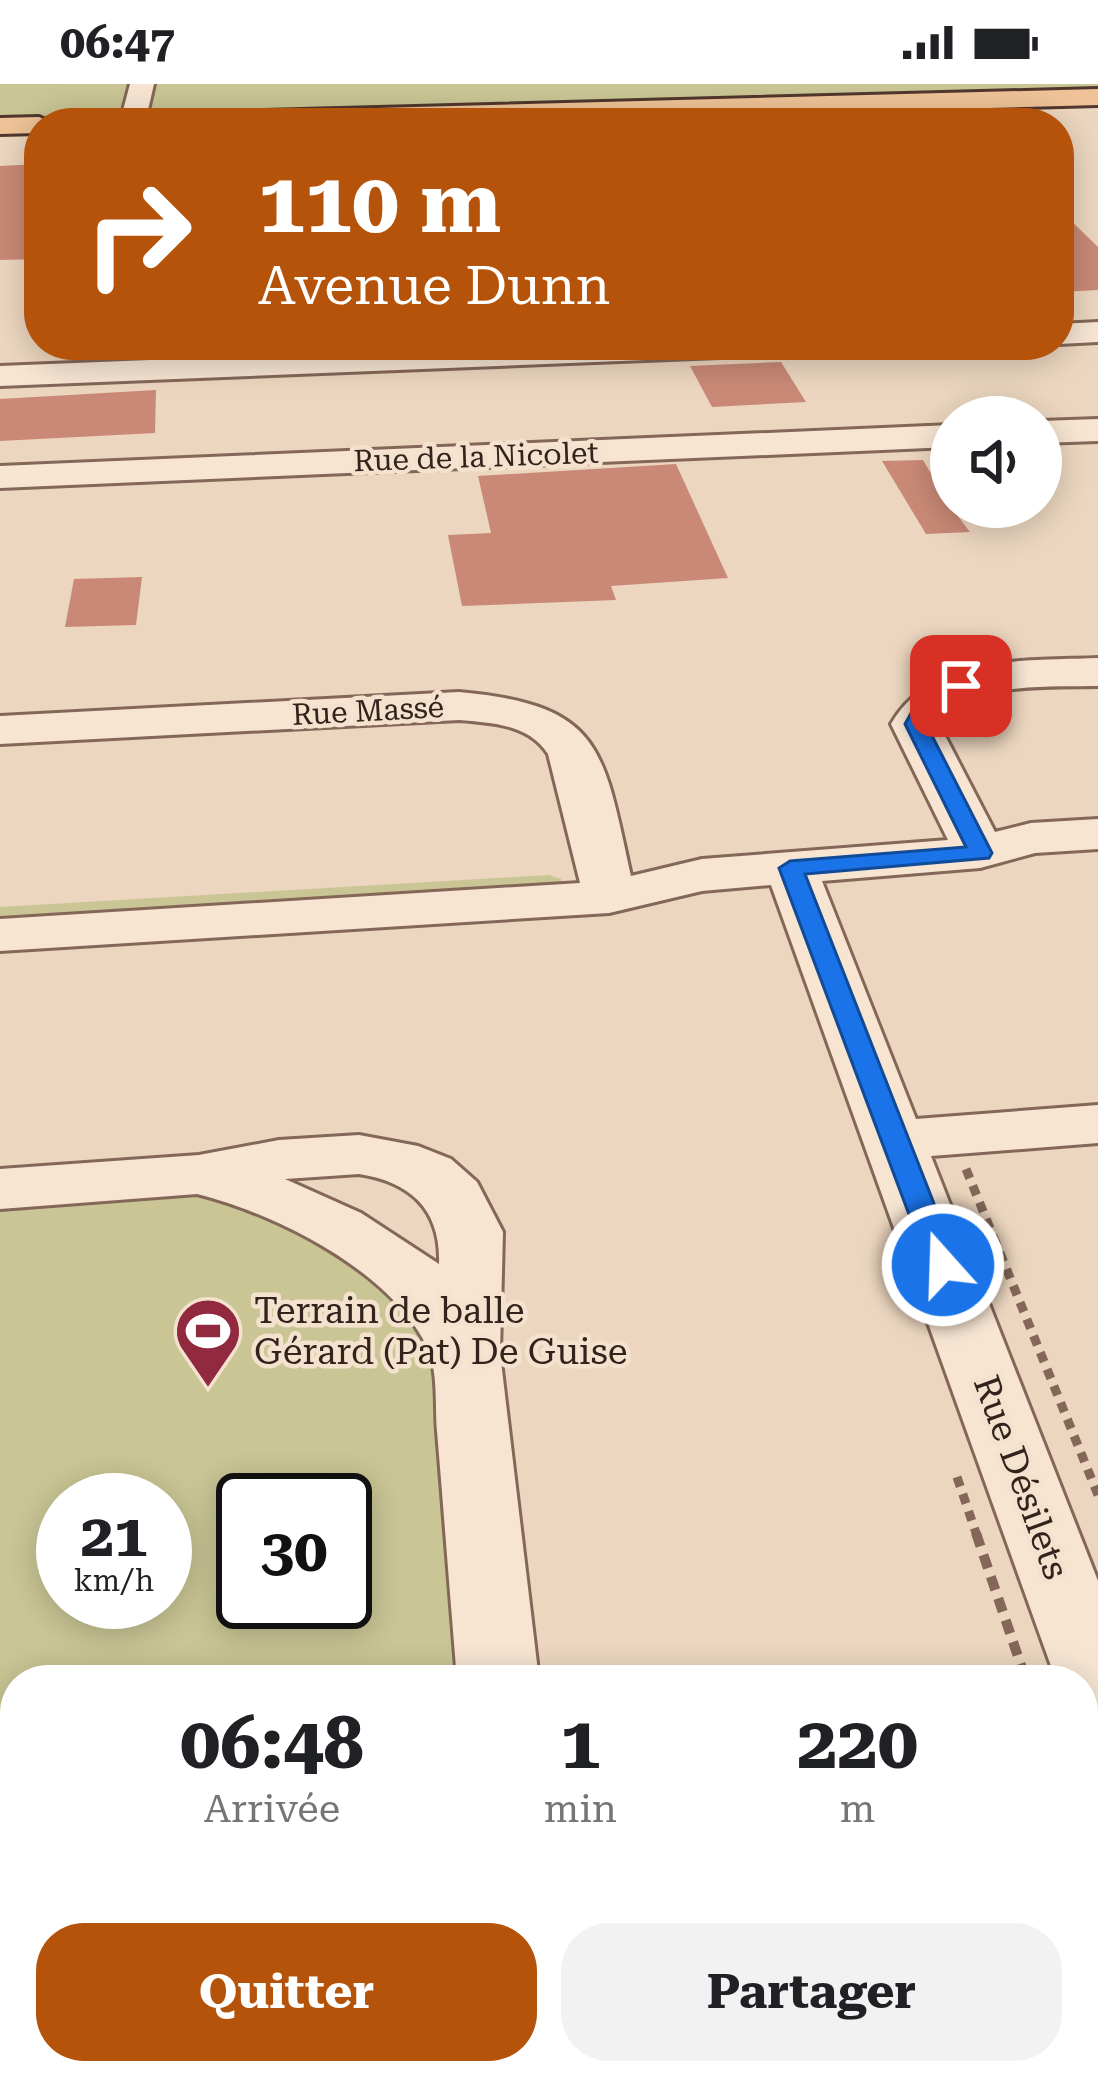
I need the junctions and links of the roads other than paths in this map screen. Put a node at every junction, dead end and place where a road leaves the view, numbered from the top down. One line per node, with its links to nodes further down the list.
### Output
1 (1098, 97): 2 (main road)
2 (673, 108)
3 (398, 360): 4 (street)
4 (0, 376)
5 (1098, 430): 6 (street)
6 (1062, 431)
7 (930, 437): 8 (street, Rue de la Nicolet)
8 (0, 477)
9 (1098, 672): 12 (street)
10 (0, 730): 15 (street, Rue Massé)
11 (1098, 834): 12 (street)
12 (980, 853): 13 (street); 14 (street)
13 (1098, 866)
14 (790, 868): 15 (street); 19 (street, Rue Désilets)
15 (606, 881): 16 (street); 17 (street)
16 (0, 899)
17 (0, 935)
18 (1098, 1124): 19 (street)
19 (896, 1140): 24 (street, Rue Désilets)
20 (197, 1174): 21 (street); 22 (street); 22 (street)
21 (0, 1190)
22 (465, 1353): 23 (street)
23 (496, 1665)
24 (1091, 1665)

